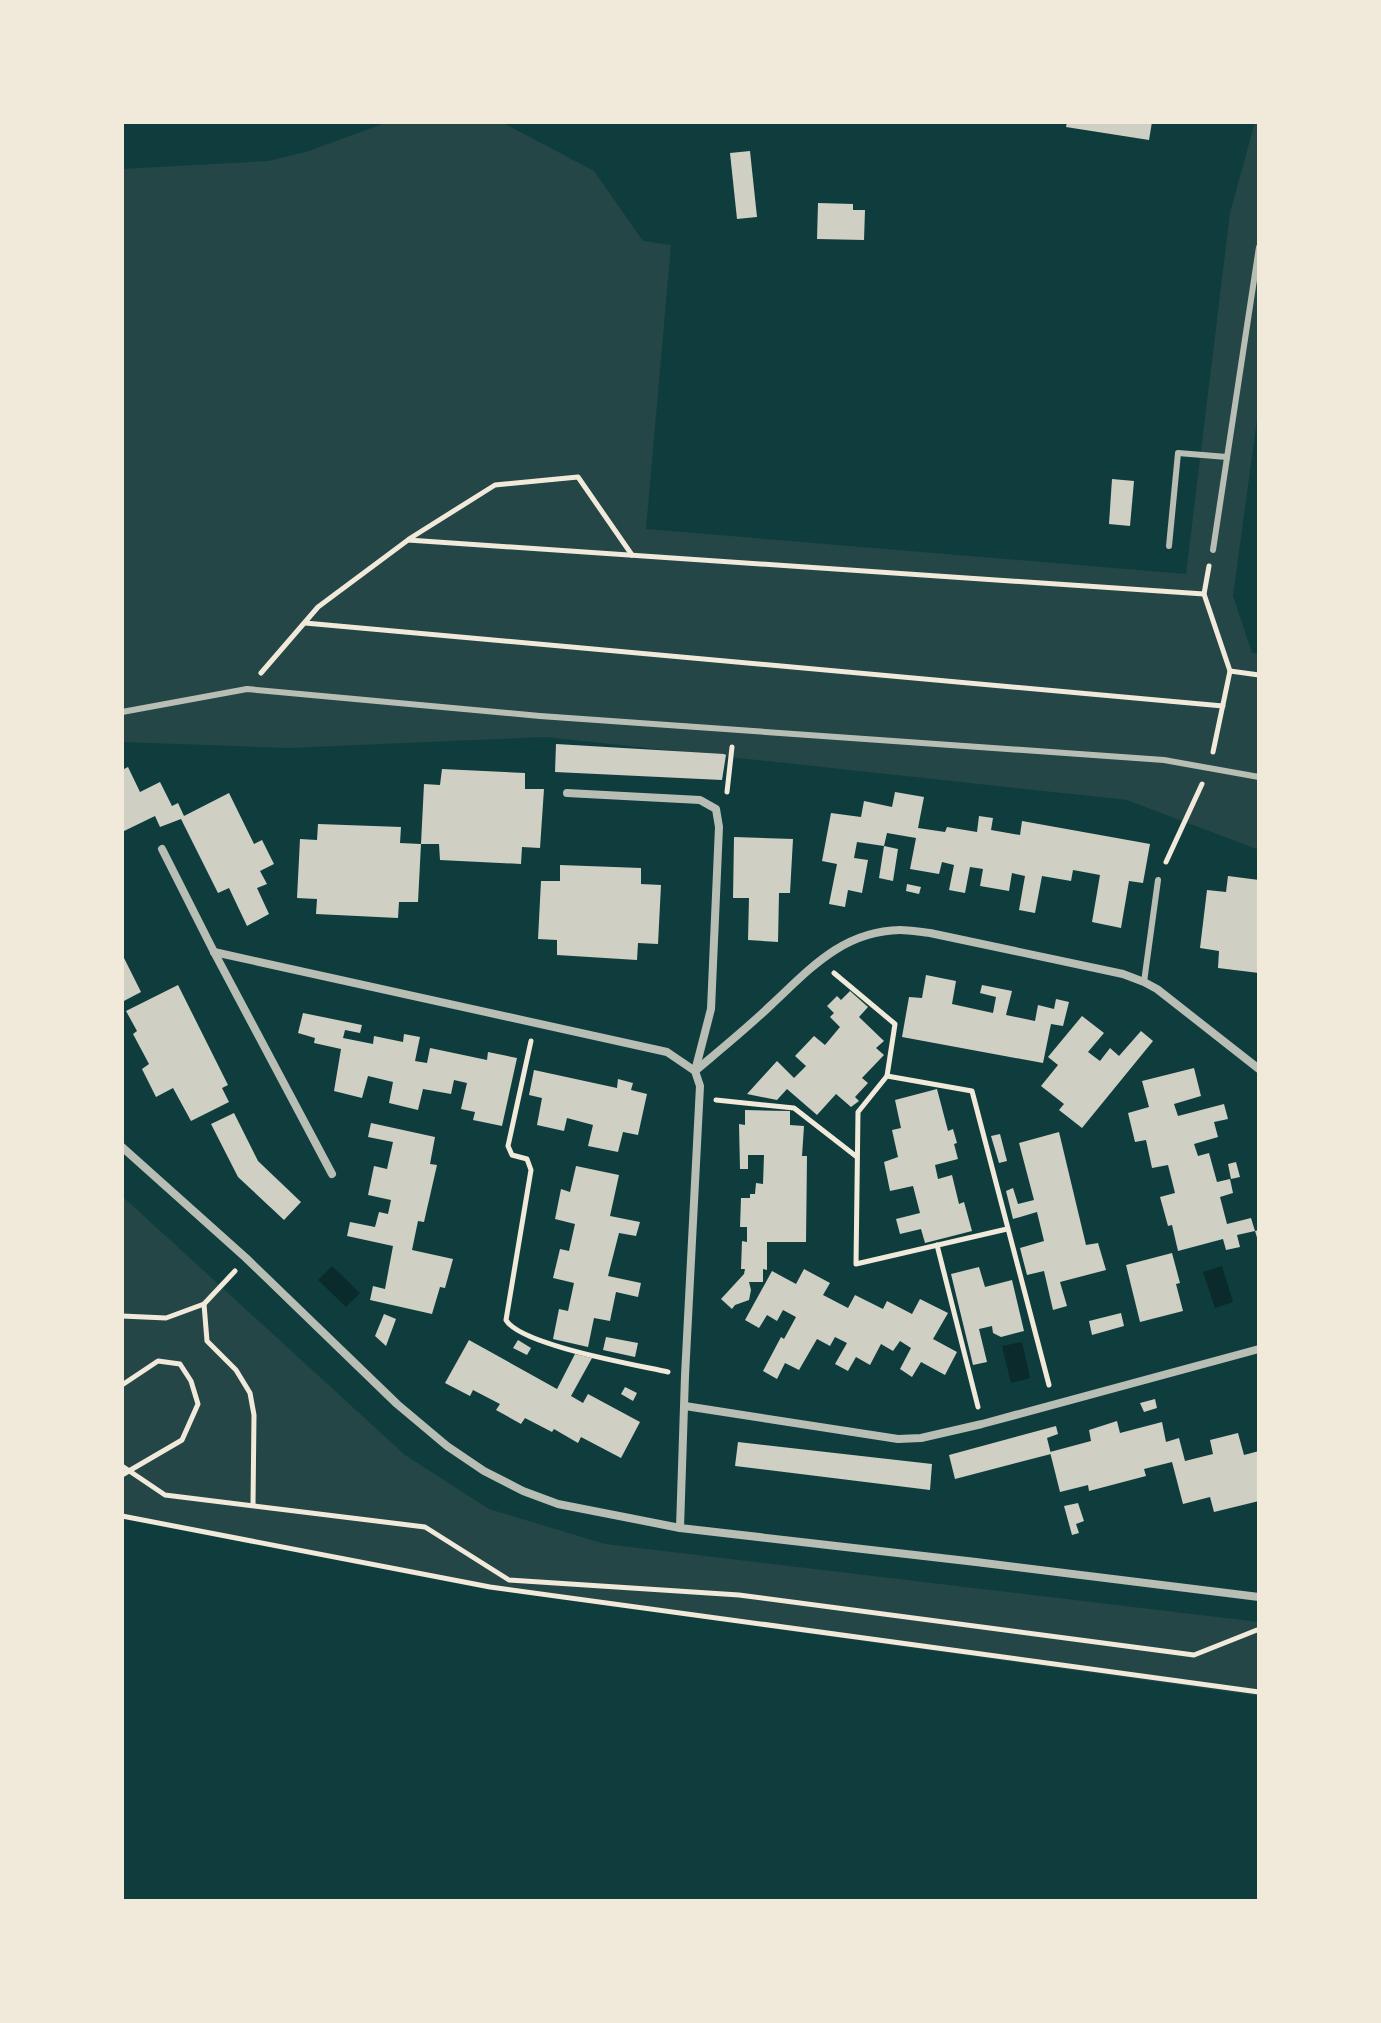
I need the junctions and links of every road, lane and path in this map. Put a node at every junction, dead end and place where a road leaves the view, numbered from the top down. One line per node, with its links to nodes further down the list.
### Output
1 (1259, 247): 2 (lane)
2 (1227, 457): 4 (lane); 5 (lane)
3 (408, 540): 6 (path); 6 (path); 8 (path)
4 (1169, 546)
5 (1213, 550): 7 (path)
6 (632, 555): 7 (path)
7 (1204, 594): 9 (path)
8 (304, 623): 11 (path); 12 (path)
9 (1230, 671): 10 (path); 12 (path)
10 (1259, 675)
11 (247, 689): 13 (lane); 14 (lane)
12 (1223, 706): 15 (path)
13 (122, 712)
14 (734, 730): 15 (lane); 18 (path)
15 (1210, 768): 16 (lane); 20 (path)
16 (1259, 777)
17 (567, 793): 18 (street)
18 (716, 809): 26 (street)
19 (162, 849): 21 (street)
20 (1158, 880): 23 (lane)
21 (214, 952): 24 (street); 31 (street)
22 (819, 960): 23 (street); 26 (street); 27 (path)
23 (1144, 982): 25 (street)
24 (535, 1024): 26 (street); 38 (path)
25 (1259, 1069)
26 (695, 1071): 28 (street)
27 (887, 1076): 30 (path); 32 (path)
28 (699, 1099): 30 (path); 38 (street)
29 (122, 1147): 34 (street)
30 (857, 1157): 33 (path)
31 (332, 1174)
32 (1007, 1229): 33 (path); 40 (path)
33 (937, 1245): 42 (path)
34 (246, 1258): 35 (path); 47 (street)
35 (204, 1304): 36 (path); 45 (path)
36 (122, 1316)
37 (1259, 1349): 40 (street)
38 (685, 1376): 41 (street)
39 (122, 1385): 43 (path)
40 (1055, 1405): 42 (street)
41 (685, 1406): 42 (street); 47 (street)
42 (982, 1424)
43 (125, 1468): 44 (path); 45 (path)
44 (122, 1475)
45 (253, 1506): 49 (path)
46 (122, 1516): 50 (path)
47 (680, 1528): 48 (street)
48 (1259, 1597)
49 (1259, 1631)
50 (1259, 1692)

